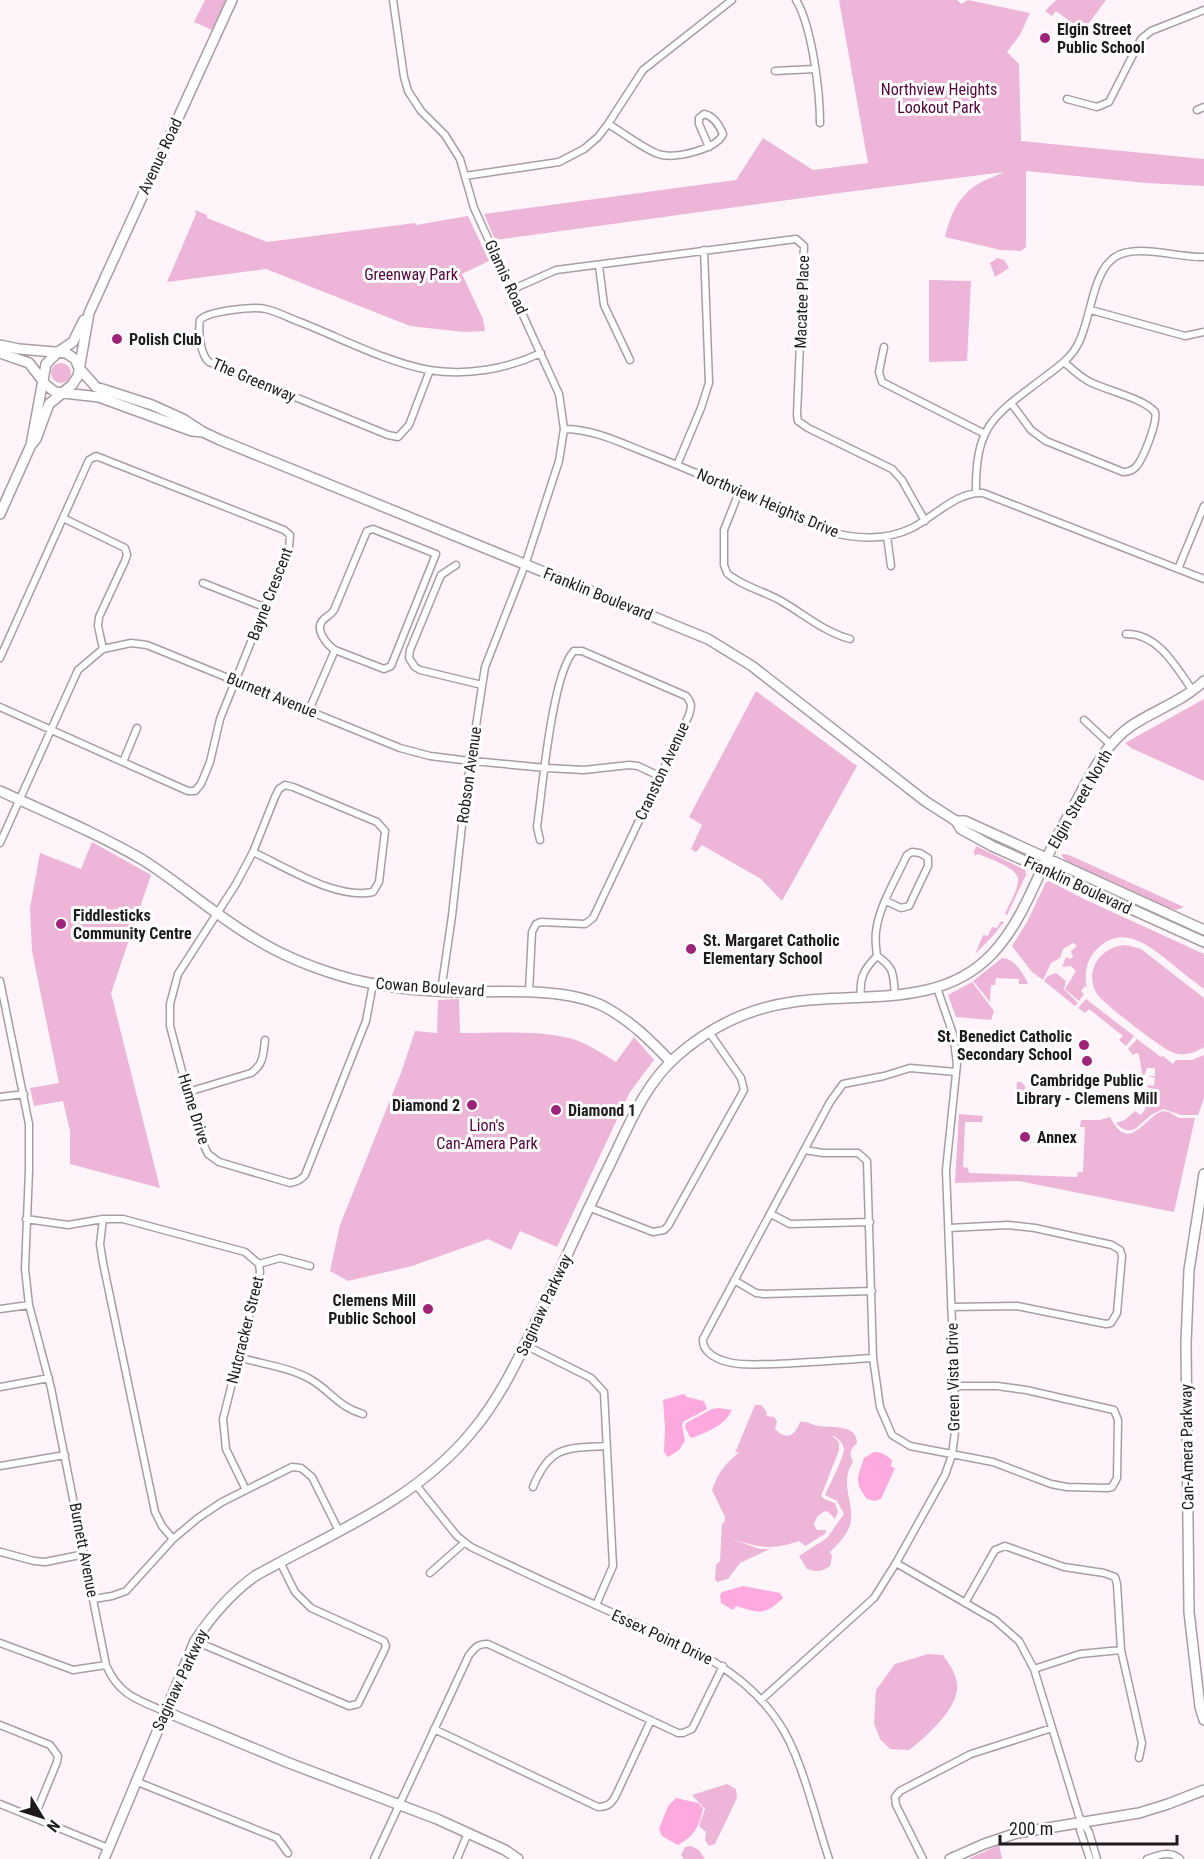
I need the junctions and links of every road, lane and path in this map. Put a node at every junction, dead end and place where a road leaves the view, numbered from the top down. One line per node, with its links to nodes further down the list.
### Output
1 (232, 0): 18 (street, Avenue Road)
2 (393, 0): 12 (street, Glamis Road)
3 (732, 0): 10 (street)
4 (796, 0): 6 (street)
5 (1204, 10): 8 (street)
6 (814, 69): 7 (street); 9 (street)
7 (775, 71)
8 (1067, 99)
9 (820, 123)
10 (608, 124): 11 (street); 12 (street)
11 (709, 147): 11 (street)
12 (465, 176): 16 (street, Glamis Road)
13 (704, 250): 15 (street, Macatee Place); 36 (street); 42 (street, Macatee Place)
14 (1204, 257): 17 (street)
15 (599, 266): 16 (street, Macatee Place); 25 (street)
16 (511, 290): 24 (street, Glamis Road)
17 (1091, 310): 19 (street); 26 (street)
18 (89, 313): 22 (street, Avenue Road); 27 (street, Avenue Road)
19 (1204, 332)
20 (0, 345): 22 (street)
21 (884, 347): 34 (street)
22 (58, 352): 27 (street); 29 (street)
23 (0, 353): 29 (street)
24 (541, 353): 28 (street, The Greenway); 32 (street, Glamis Road)
25 (630, 360)
26 (1064, 362): 31 (street); 31 (street)
27 (79, 368): 30 (street); 33 (street, Franklin Boulevard)
28 (430, 370): 28 (street, The Greenway)
29 (44, 381): 30 (street); 35 (street)
30 (62, 393): 33 (street, Franklin Boulevard); 35 (street)
31 (1011, 403): 34 (street)
32 (564, 429): 36 (street, Northview Heights Drive); 45 (street, Glamis Road)
33 (203, 432): 45 (street, Franklin Boulevard)
34 (985, 434): 38 (street)
35 (31, 445): 40 (street)
36 (677, 465): 37 (street, Northview Heights Drive)
37 (739, 492): 43 (street, Northview Heights Drive); 52 (street)
38 (975, 493): 42 (street, Northview Heights Drive); 47 (street)
39 (1204, 506): 47 (street)
40 (0, 514)
41 (63, 518): 50 (street, Bayne Crescent); 53 (street); 55 (street, Bayne Crescent)
42 (925, 521): 43 (street, Northview Heights Drive)
43 (887, 536): 46 (street)
44 (456, 565): 58 (street)
45 (525, 565): 58 (street, Robson Avenue); 72 (street, Franklin Boulevard)
46 (891, 566)
47 (1178, 569): 48 (street)
48 (1204, 579)
49 (203, 583): 50 (street)
50 (264, 607): 56 (street, Bayne Crescent)
51 (1126, 634): 59 (street)
52 (850, 639)
53 (103, 649): 56 (street, Burnett Avenue); 64 (street, Burnett Avenue)
54 (335, 650): 54 (street); 61 (street)
55 (0, 658)
56 (235, 680): 61 (street, Burnett Avenue); 67 (street, Bayne Crescent)
57 (1204, 681): 59 (street, Elgin Street North)
58 (482, 685): 66 (street, Robson Avenue)
59 (1193, 691): 65 (street, Elgin Street North)
60 (0, 707): 64 (street, Bayne Crescent)
61 (309, 710): 66 (street, Burnett Avenue)
62 (1084, 720): 65 (street)
63 (137, 728): 67 (street)
64 (51, 730): 67 (street, Bayne Crescent); 71 (street, Burnett Avenue)
65 (1111, 745): 76 (street, Elgin Street North)
66 (472, 761): 68 (street, Burnett Avenue); 86 (street, Robson Avenue)
67 (123, 762)
68 (546, 768): 69 (street, Burnett Avenue); 69 (street, Cranston Avenue); 73 (street)
69 (659, 776): 87 (street, Cranston Avenue)
70 (0, 791): 71 (street, Cowan Boulevard)
71 (19, 800): 74 (street, Burnett Avenue); 79 (street, Cowan Boulevard)
72 (956, 820): 76 (street, Franklin Boulevard); 77 (street, Franklin Boulevard)
73 (540, 840)
74 (0, 843)
75 (253, 852): 75 (street, Hume Drive); 79 (street, Hume Drive)
76 (1046, 859): 77 (street, Saginaw Parkway); 80 (street, Franklin Boulevard)
77 (1042, 868): 81 (street, Franklin Boulevard); 85 (street, Saginaw Parkway)
78 (886, 901): 78 (street); 82 (street)
79 (217, 913): 84 (street, Cowan Boulevard); 94 (street, Hume Drive)
80 (1204, 930)
81 (1204, 942)
82 (876, 956): 88 (street); 89 (street)
83 (0, 981): 95 (street, Burnett Avenue)
84 (373, 984): 86 (street, Cowan Boulevard); 94 (street, Hume Drive)
85 (937, 988): 88 (street, Saginaw Parkway); 93 (street, Green Vista Drive)
86 (441, 992): 87 (street, Cowan Boulevard)
87 (529, 992): 92 (street, Cowan Boulevard)
88 (895, 995): 89 (street, Saginaw Parkway)
89 (861, 997): 90 (street, Saginaw Parkway)
90 (709, 1032): 92 (street, Saginaw Parkway); 99 (street)
91 (265, 1040): 94 (street)
92 (671, 1062): 99 (street, Saginaw Parkway)
93 (956, 1072): 97 (street); 104 (street, Green Vista Drive)
94 (188, 1092)
95 (24, 1094): 96 (street); 101 (street, Burnett Avenue)
96 (0, 1097)
97 (805, 1150): 100 (street); 103 (street)
98 (1204, 1174): 146 (street, Can-Amera Parkway)
99 (588, 1207): 112 (street, Saginaw Parkway)
100 (771, 1214): 103 (street); 107 (street)
101 (26, 1219): 102 (street, Nutcracker Street); 109 (street, Burnett Avenue)
102 (103, 1220): 105 (street, Nutcracker Street); 127 (street)
103 (870, 1222): 108 (street)
104 (949, 1228): 110 (street, Green Vista Drive); 110 (street)
105 (259, 1264): 106 (street); 113 (street, Nutcracker Street)
106 (310, 1266)
107 (734, 1280): 108 (street); 114 (street)
108 (872, 1291): 114 (street)
109 (29, 1305): 111 (street); 115 (street, Burnett Avenue)
110 (951, 1307): 116 (street, Green Vista Drive)
111 (0, 1309)
112 (525, 1346): 119 (street); 123 (street, Saginaw Parkway)
113 (238, 1358): 118 (street); 125 (street, Nutcracker Street)
114 (873, 1358): 121 (street)
115 (49, 1378): 117 (street); 120 (street, Burnett Avenue)
116 (954, 1386): 121 (street, Green Vista Drive); 121 (street)
117 (0, 1387)
118 (363, 1414)
119 (607, 1446): 124 (street); 136 (street)
120 (65, 1455): 122 (street); 130 (street, Burnett Avenue)
121 (952, 1455): 132 (street, Green Vista Drive)
122 (0, 1466)
123 (417, 1485): 126 (street, Saginaw Parkway); 128 (street, Essex Point Drive)
124 (533, 1487)
125 (246, 1490): 126 (street); 127 (street)
126 (339, 1531): 131 (street, Saginaw Parkway)
127 (173, 1539): 134 (street)
128 (464, 1543): 133 (street); 136 (street, Essex Point Drive)
129 (1, 1552): 130 (street)
130 (85, 1554): 134 (street, Burnett Avenue)
131 (280, 1562): 137 (street, Saginaw Parkway); 137 (street)
132 (896, 1563): 135 (street); 143 (street, Green Vista Drive)
133 (430, 1573)
134 (94, 1599): 140 (street, Burnett Avenue)
135 (965, 1603): 139 (street); 142 (street)
136 (596, 1605): 141 (street, Essex Point Drive)
137 (195, 1641): 144 (street, Saginaw Parkway)
138 (0, 1643): 140 (street)
139 (1121, 1650): 142 (street); 150 (street)
140 (106, 1665): 144 (street, Burnett Avenue)
141 (723, 1666): 143 (street, Essex Point Drive); 145 (street)
142 (1034, 1669): 148 (street)
143 (762, 1700): 164 (street, Essex Point Drive)
144 (164, 1711): 151 (street, Saginaw Parkway); 154 (street, Burnett Avenue)
145 (651, 1720): 149 (street); 149 (street)
146 (1204, 1720)
147 (0, 1725): 155 (street)
148 (1052, 1728): 156 (street); 165 (street)
149 (434, 1729): 154 (street)
150 (1139, 1758)
151 (135, 1781): 158 (street, Saginaw Parkway); 159 (street)
152 (1204, 1790): 156 (street)
153 (0, 1804): 155 (street)
154 (399, 1804): 157 (street, Burnett Avenue); 161 (street)
155 (34, 1818): 158 (street)
156 (1081, 1822): 166 (street); 167 (street); 168 (street)
157 (468, 1833): 162 (street); 163 (street, Burnett Avenue)
158 (108, 1848): 160 (street, Saginaw Parkway)
159 (288, 1853)
160 (104, 1859)
161 (374, 1859)
162 (457, 1859)
163 (518, 1859)
164 (829, 1859)
165 (923, 1859)
166 (950, 1859)
167 (1090, 1859)
168 (1097, 1859)
169 (1147, 1859): 170 (street)
170 (1180, 1859)

